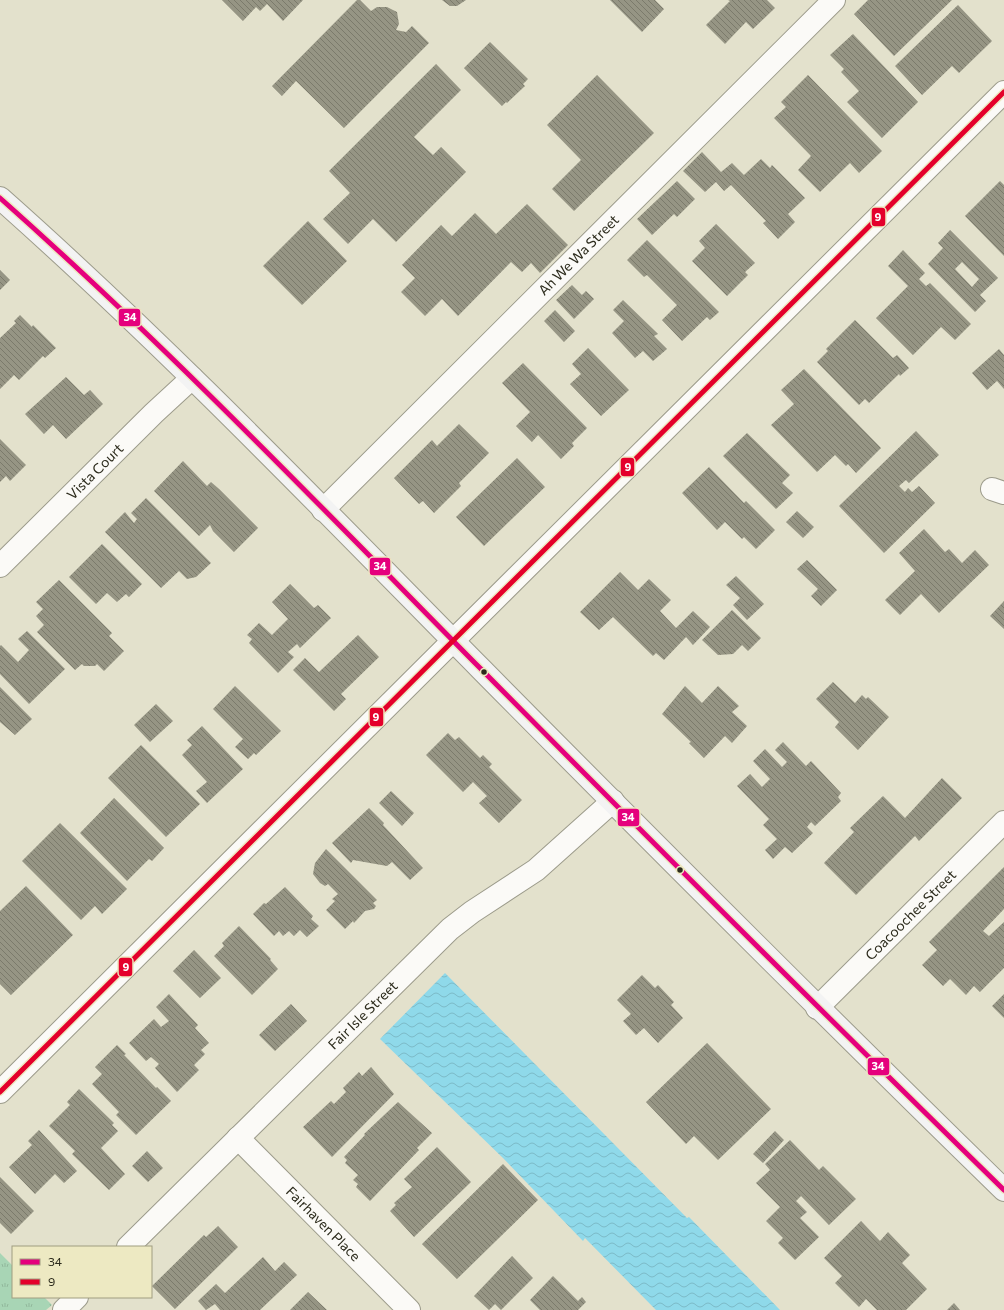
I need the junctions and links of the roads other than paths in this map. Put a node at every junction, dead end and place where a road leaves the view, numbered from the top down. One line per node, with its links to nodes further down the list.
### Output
1 (834, 0): 5 (street, Ah We Wa Street)
2 (1004, 92): 7 (street)
3 (0, 198): 4 (main road)
4 (192, 378): 5 (main road); 6 (street, Vista Court)
5 (323, 510): 7 (main road)
6 (0, 566)
7 (454, 641): 8 (main road); 11 (street)
8 (613, 801): 10 (main road); 12 (street, Fair Isle Street)
9 (1004, 822): 10 (street, Coacoochee Street)
10 (817, 1008): 13 (main road)
11 (0, 1092)
12 (238, 1138): 14 (street, Fair Isle Street); 17 (street, Fairhaven Place)
13 (1004, 1190)
14 (129, 1246)
15 (76, 1298): 16 (street)
16 (64, 1310)
17 (409, 1310)

